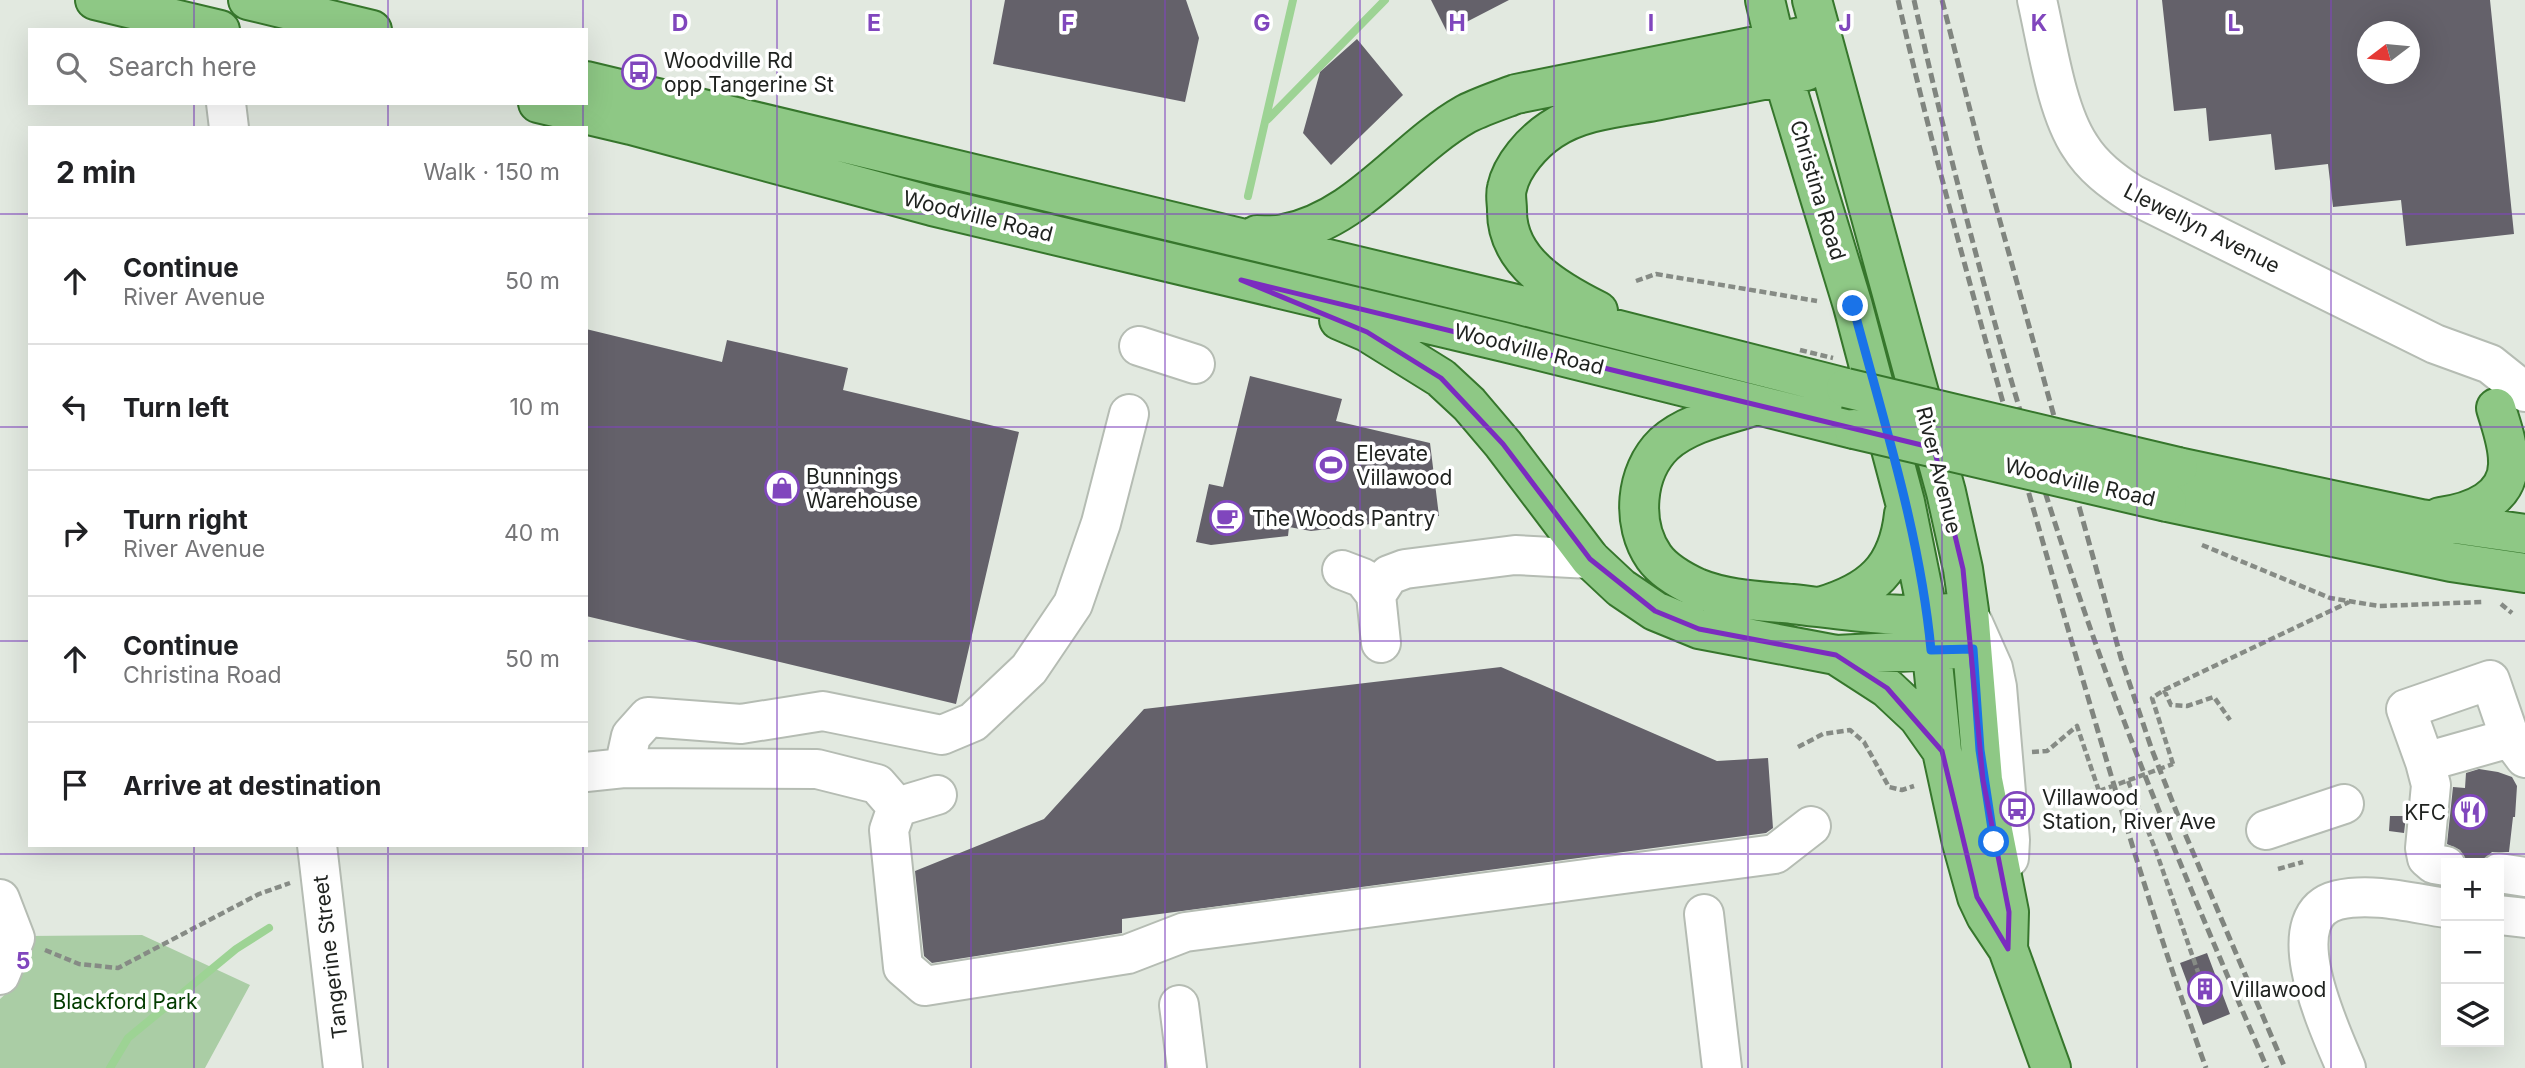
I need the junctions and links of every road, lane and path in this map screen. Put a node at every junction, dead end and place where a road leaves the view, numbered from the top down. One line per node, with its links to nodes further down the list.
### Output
1 (95, 0): 6 (main road)
2 (237, 0): 7 (street)
3 (248, 0): 8 (main road)
4 (1765, 0): 10 (main road, Christina Road)
5 (2037, 0): 20 (street, Llewellyn Avenue)
6 (212, 28)
7 (229, 28)
8 (364, 28)
9 (1820, 33): 10 (main road); 37 (main road, River Avenue)
10 (1779, 59): 15 (main road); 17 (main road); 25 (main road, Christina Road)
11 (588, 81): 15 (main road, Woodville Road)
12 (226, 105): 14 (street)
13 (546, 105): 16 (main road, Woodville Road)
14 (229, 126)
15 (1231, 235): 17 (main road, Woodville Road)
16 (1241, 280): 21 (main road, Woodville Road); 29 (main road)
17 (1655, 340): 24 (main road, Woodville Road, bridge)
18 (1139, 346): 19 (street)
19 (1195, 364)
20 (2511, 400): 23 (street, Llewellyn Avenue); 26 (main road)
21 (1757, 405): 24 (main road, Woodville Road, bridge); 36 (main road)
22 (1129, 414): 50 (street)
23 (2525, 456)
24 (2173, 484): 26 (main road, Woodville Road); 31 (main road, Woodville Road)
25 (1905, 502): 36 (main road); 39 (main road, River Avenue)
26 (2421, 519): 27 (main road, Woodville Road)
27 (2525, 534)
28 (2191, 540): 34 (path)
29 (1590, 559): 32 (street); 42 (main road)
30 (1342, 570): 32 (street)
31 (2525, 573)
32 (1376, 595): 40 (street)
33 (2497, 601): 38 (path)
34 (2350, 602): 35 (path); 43 (path)
35 (2484, 602)
36 (1818, 607): 39 (main road)
37 (1969, 611): 39 (main road); 41 (main road, River Avenue); 65 (street)
38 (2512, 613)
39 (1929, 633): 41 (main road); 42 (main road); 48 (main road, River Avenue)
40 (1381, 643)
41 (1973, 649): 65 (main road, River Avenue)
42 (1836, 655): 48 (main road)
43 (2164, 690): 44 (path); 52 (path, bridge)
44 (2230, 720)
45 (2077, 726): 52 (path, bridge)
46 (1798, 747): 53 (path)
47 (2518, 748): 49 (street); 49 (street)
48 (1942, 751): 72 (main road, River Avenue)
49 (2425, 762): 61 (street)
50 (624, 768): 51 (street); 56 (street)
51 (588, 772)
52 (2128, 781): 73 (path)
53 (1914, 786)
54 (937, 795): 56 (street)
55 (2344, 804): 58 (street)
56 (897, 807): 57 (street)
57 (1811, 826)
58 (2266, 830)
59 (318, 859): 71 (path); 76 (street, Tangerine Street)
60 (2303, 862): 62 (path)
61 (2441, 865)
62 (2278, 869)
63 (2504, 874): 64 (street)
64 (2525, 877)
65 (2007, 894): 72 (main road, River Avenue)
66 (0, 899): 71 (street)
67 (2441, 907): 80 (street)
68 (1704, 914): 78 (street)
69 (2504, 916): 70 (street)
70 (2525, 918)
71 (15, 938): 74 (street)
72 (2008, 949): 79 (main road, River Avenue)
73 (2198, 971)
74 (0, 975)
75 (1179, 1005): 77 (street)
76 (343, 1068)
77 (1187, 1068)
78 (1723, 1068)
79 (2050, 1068)
80 (2346, 1068)

